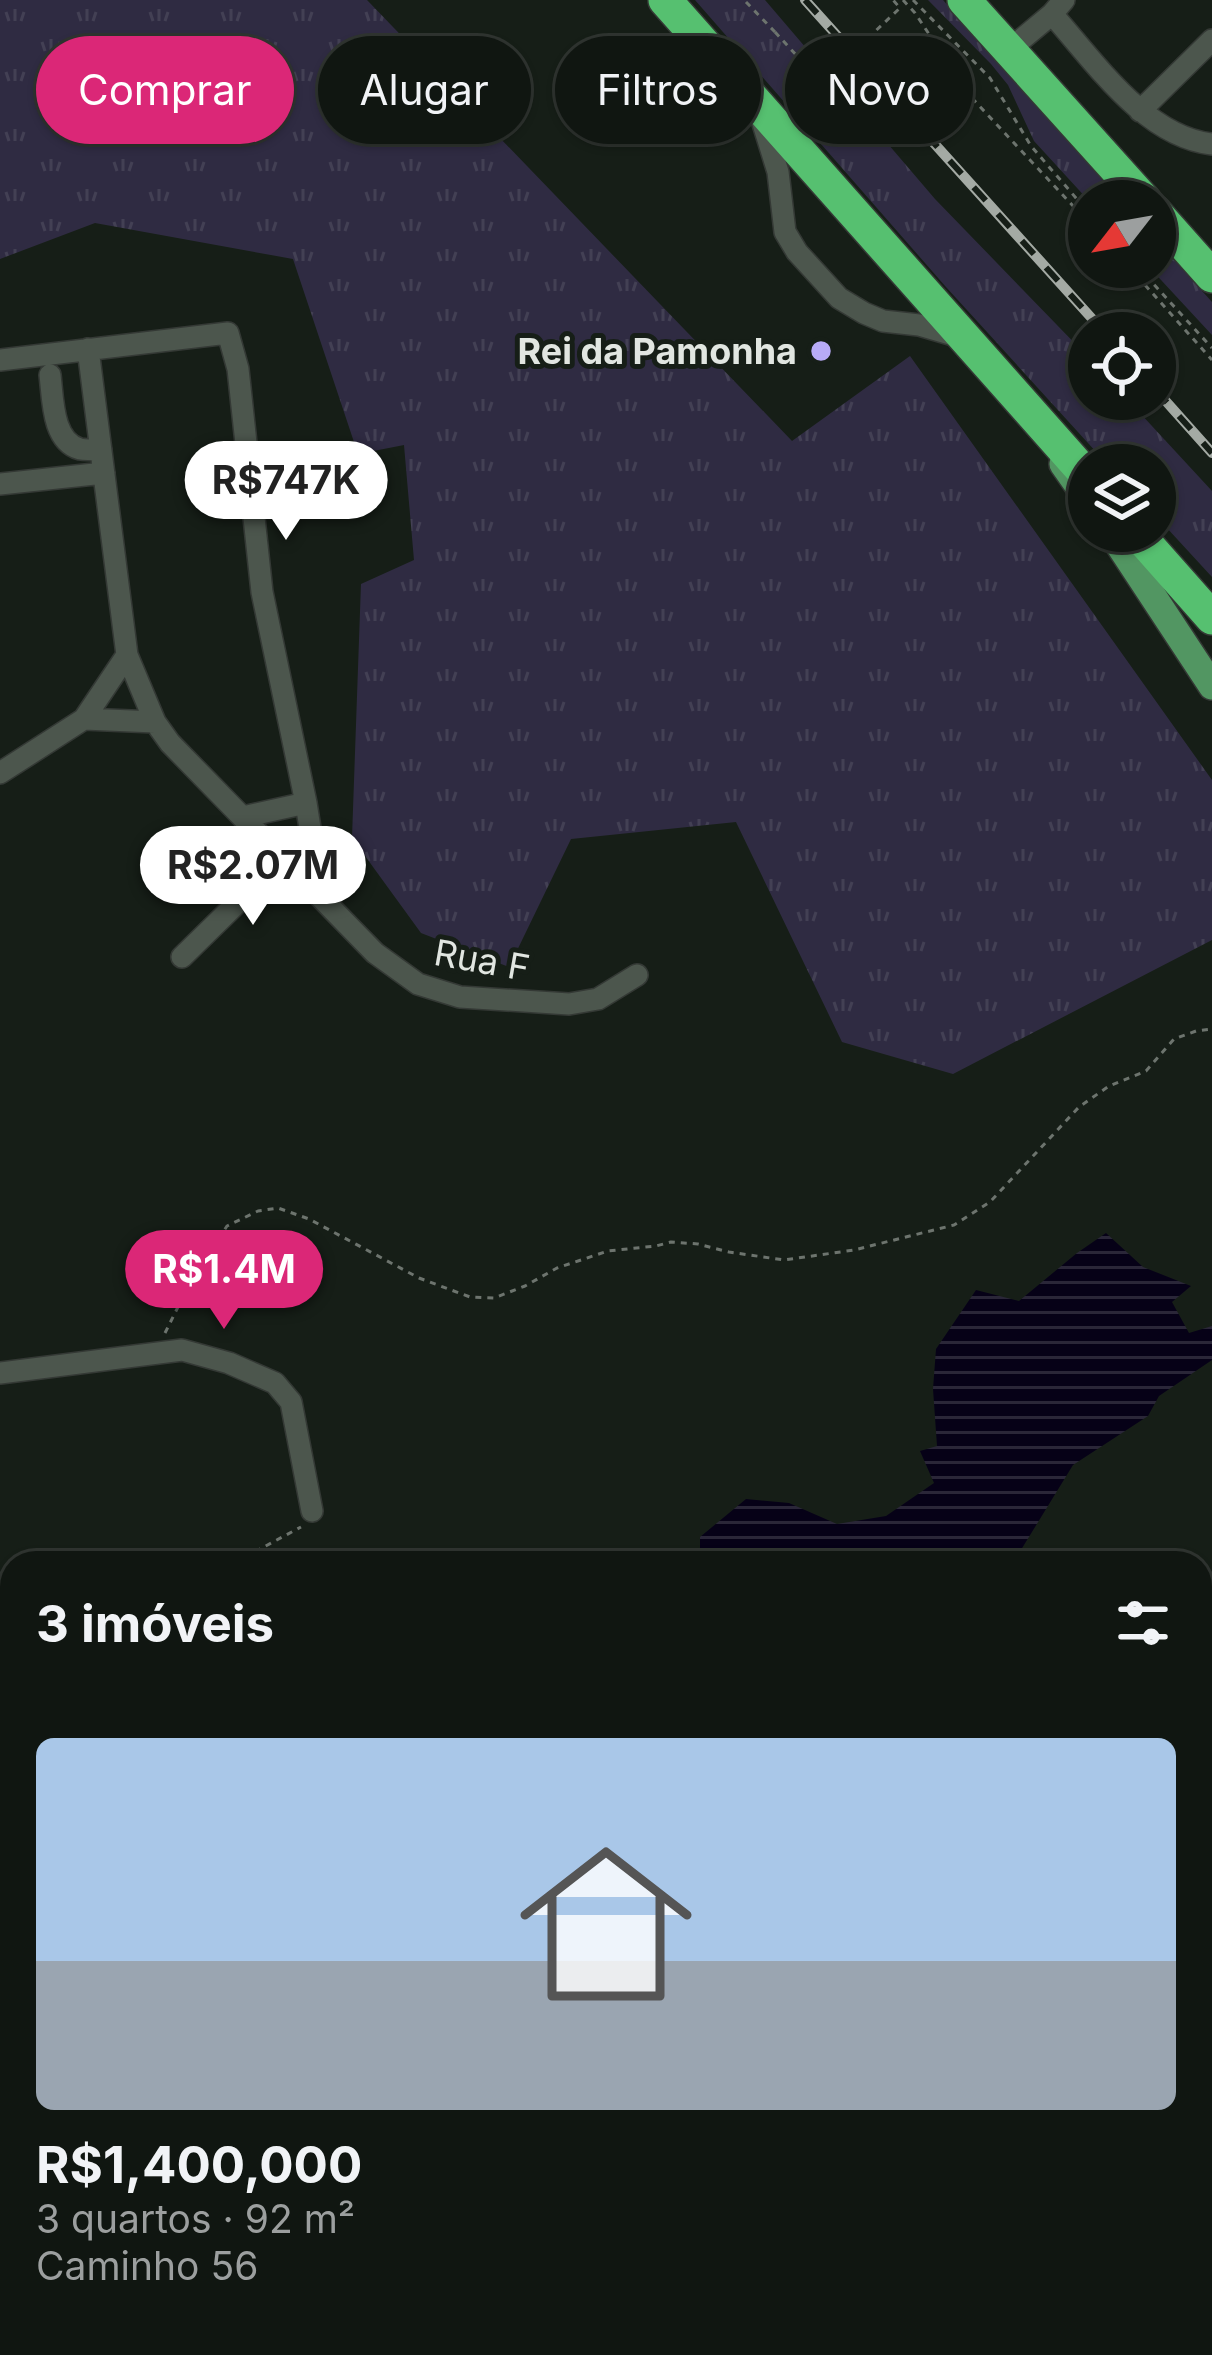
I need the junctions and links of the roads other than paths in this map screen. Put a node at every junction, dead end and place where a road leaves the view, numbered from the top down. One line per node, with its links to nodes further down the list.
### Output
1 (665, 0): 4 (highway)
2 (964, 0): 6 (highway)
3 (1058, 7): 6 (street); 8 (street)
4 (696, 36)
5 (1212, 40): 8 (street)
6 (1010, 50): 11 (highway)
7 (761, 111): 14 (highway)
8 (1140, 111): 10 (street)
9 (761, 118): 14 (street)
10 (1212, 144)
11 (1126, 180)
12 (1176, 236): 13 (highway)
13 (1212, 276)
14 (966, 339): 18 (highway)
15 (88, 349): 16 (street); 20 (street, Rua F); 31 (street)
16 (0, 360)
17 (50, 375): 20 (street)
18 (1017, 396): 19 (highway); 21 (main road)
19 (1068, 454)
20 (103, 462): 22 (street); 26 (street, Rua F)
21 (1068, 470)
22 (0, 484)
23 (1124, 552): 27 (main road)
24 (1154, 552): 25 (highway)
25 (1212, 618)
26 (127, 655): 28 (street); 29 (street, Rua F)
27 (1212, 686)
28 (85, 719): 29 (street); 30 (street)
29 (154, 722): 32 (street, Rua F)
30 (0, 773)
31 (306, 803): 32 (street); 34 (street)
32 (244, 817): 33 (street, Rua F)
33 (284, 857): 34 (street, Rua F); 35 (street)
34 (321, 897): 36 (street, Rua F)
35 (182, 957)
36 (637, 975)
37 (0, 1372): 38 (street)
38 (312, 1511)

